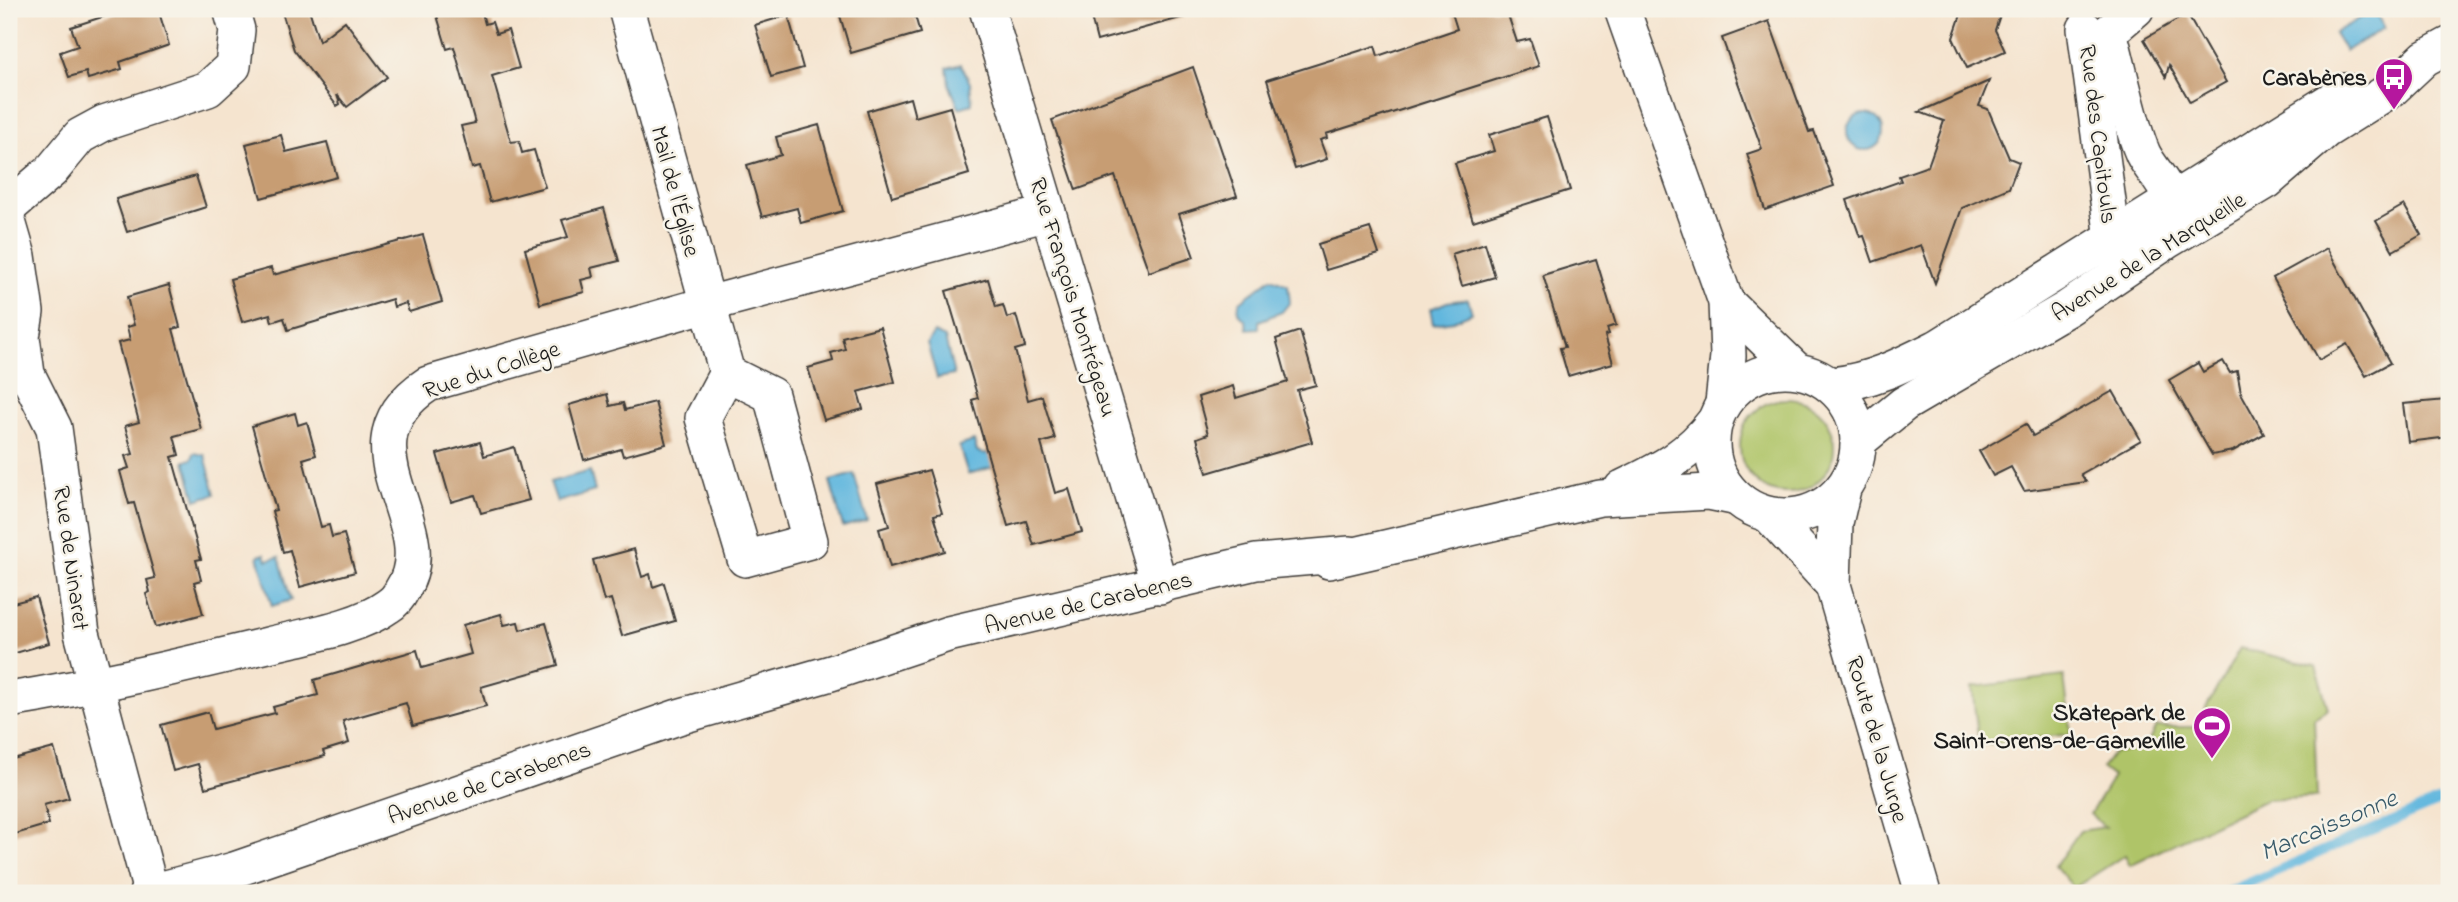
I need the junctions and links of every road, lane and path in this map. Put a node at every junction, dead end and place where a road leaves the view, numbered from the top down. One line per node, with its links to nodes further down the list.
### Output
1 (231, 9): 9 (street)
2 (626, 9): 15 (street, Mail de l'Église)
3 (987, 9): 10 (street, Rue François Montrégeau)
4 (1622, 9): 14 (street)
5 (2136, 9): 6 (street, Rue des Capitouls)
6 (2087, 23): 8 (street, Rue des Capitouls); 12 (street, Rue des Capitouls)
7 (2437, 51): 8 (street, Avenue de la Marqueille); 13 (street, Avenue de la Marqueille)
8 (2171, 199): 12 (street, Avenue de la Marqueille); 13 (street)
9 (9, 206)
10 (1048, 213): 15 (street, Rue du Collège); 27 (street, Rue François Montrégeau)
11 (9, 225): 29 (street, Rue de Ninaret)
12 (2113, 239): 18 (street, Avenue de la Marqueille)
13 (2166, 241): 20 (street, Avenue de la Marqueille)
14 (1726, 302): 16 (street); 19 (street)
15 (708, 304): 17 (street, Mail de l'Église); 29 (street, Rue du Collège)
16 (1795, 369): 18 (street); 19 (street)
17 (727, 373): 17 (street)
18 (1832, 385): 20 (street)
19 (1719, 413): 22 (street); 23 (street, Avenue de Carabenes)
20 (1860, 440): 21 (street)
21 (1843, 489): 24 (street); 26 (street, Route de la Jurge)
22 (1734, 497): 23 (street, Avenue de Carabenes); 24 (street)
23 (1600, 498): 25 (street, Avenue de Carabenes)
24 (1769, 515): 26 (street, Route de la Jurge)
25 (1350, 554): 27 (street, Avenue de Carabenes); 28 (street, Avenue de Carabenes)
26 (1833, 585): 32 (street, Route de la Jurge)
27 (1160, 586): 28 (street, Avenue de Carabenes)
28 (831, 673): 31 (street, Avenue de Carabenes)
29 (95, 687): 30 (street, Rue du Collège); 31 (street, Rue de Ninaret)
30 (9, 700)
31 (149, 893)
32 (1923, 893)

